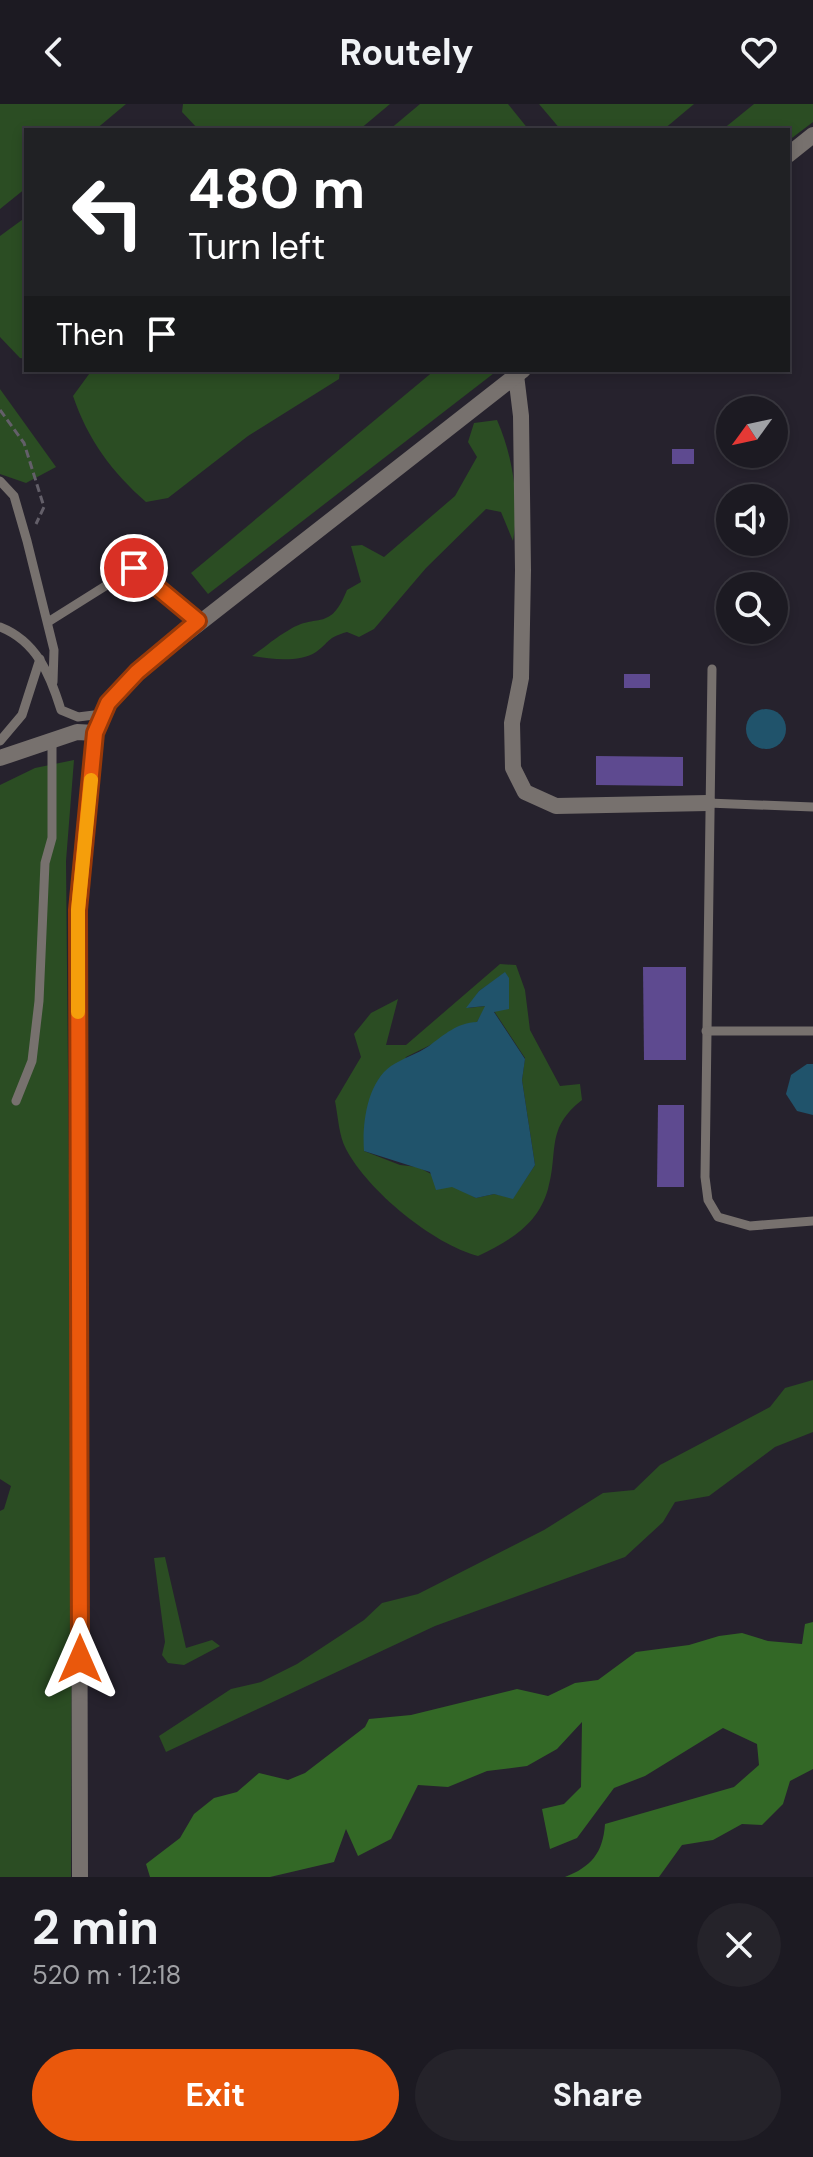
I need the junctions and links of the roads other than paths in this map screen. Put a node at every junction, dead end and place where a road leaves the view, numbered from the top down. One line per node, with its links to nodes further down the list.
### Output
1 (813, 135): 2 (street)
2 (790, 153)
3 (520, 372): 5 (street); 16 (street)
4 (0, 481): 6 (lane)
5 (198, 621): 6 (lane); 11 (street)
6 (48, 622): 10 (lane)
7 (0, 627): 8 (lane)
8 (40, 659): 10 (lane); 14 (lane)
9 (712, 669): 16 (lane)
10 (53, 682): 11 (lane)
11 (102, 714): 12 (street)
12 (95, 733): 13 (street); 22 (street)
13 (52, 740): 15 (street); 20 (lane)
14 (0, 741)
15 (0, 758)
16 (708, 803): 17 (lane); 18 (lane)
17 (813, 807)
18 (706, 1031): 19 (lane); 21 (lane)
19 (813, 1031)
20 (16, 1101)
21 (813, 1221)
22 (80, 1877)

